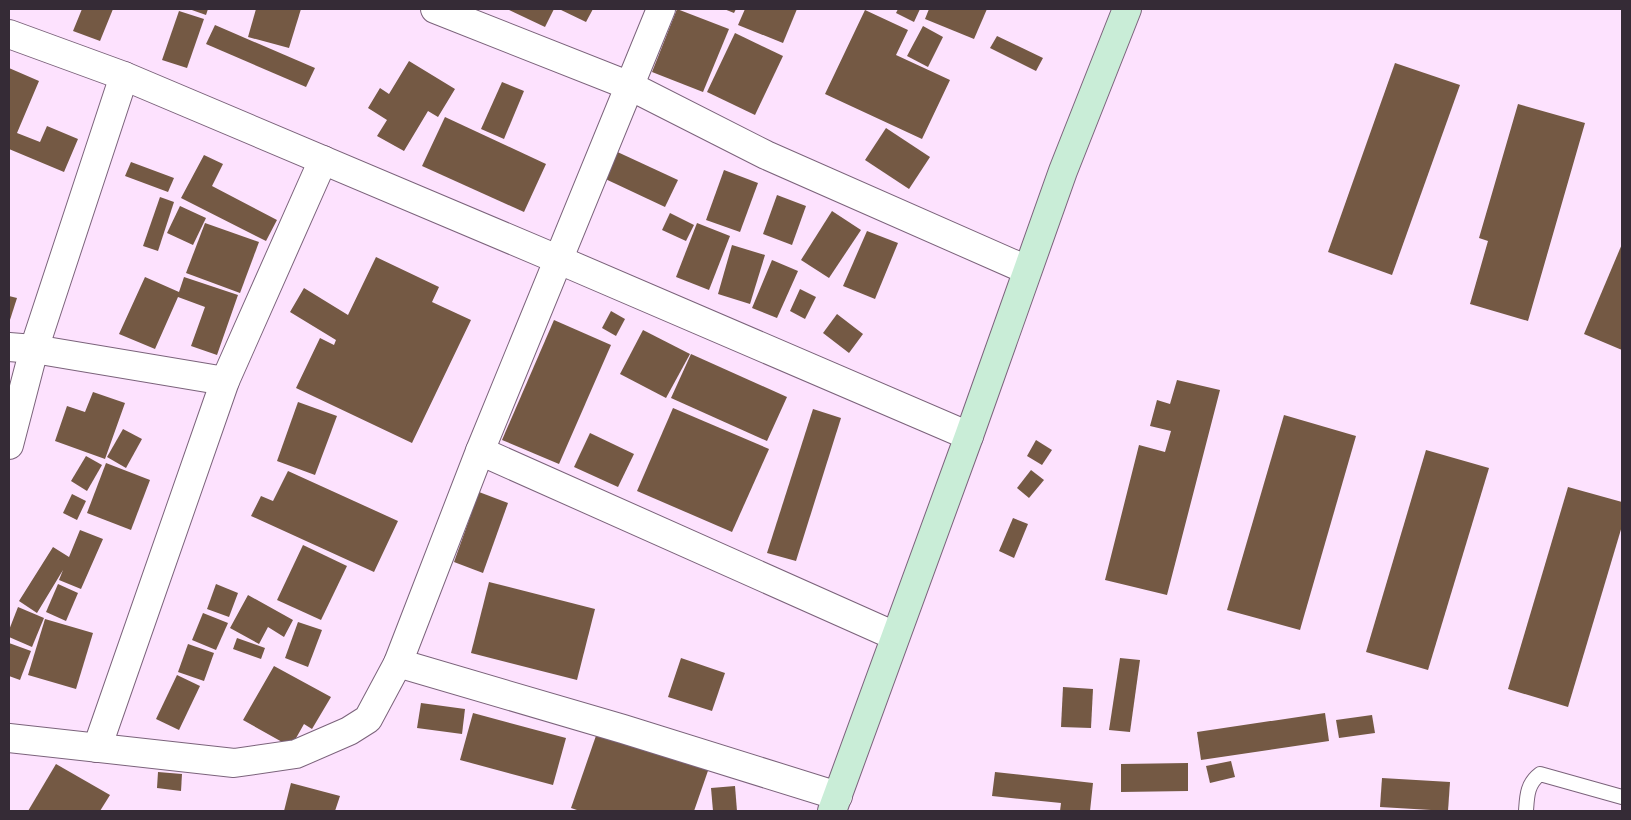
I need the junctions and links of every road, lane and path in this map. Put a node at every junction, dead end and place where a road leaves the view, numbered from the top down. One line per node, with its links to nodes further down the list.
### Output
1 (435, 9): 6 (street)
2 (661, 9): 6 (street)
3 (1127, 9): 9 (main road)
4 (9, 34): 5 (street)
5 (124, 76): 7 (street); 10 (street)
6 (630, 86): 8 (street); 9 (street)
7 (323, 160): 8 (street); 11 (street)
8 (557, 259): 12 (street); 14 (street)
9 (1027, 270): 12 (main road)
10 (22, 348): 11 (street); 13 (street)
11 (225, 381): 18 (street)
12 (969, 436): 15 (main road)
13 (9, 445)
14 (480, 451): 15 (street); 16 (street)
15 (895, 636): 20 (main road)
16 (398, 663): 18 (street); 20 (street)
17 (9, 738): 18 (street)
18 (97, 748)
19 (1622, 797): 21 (lane)
20 (835, 804)
21 (1526, 811)

